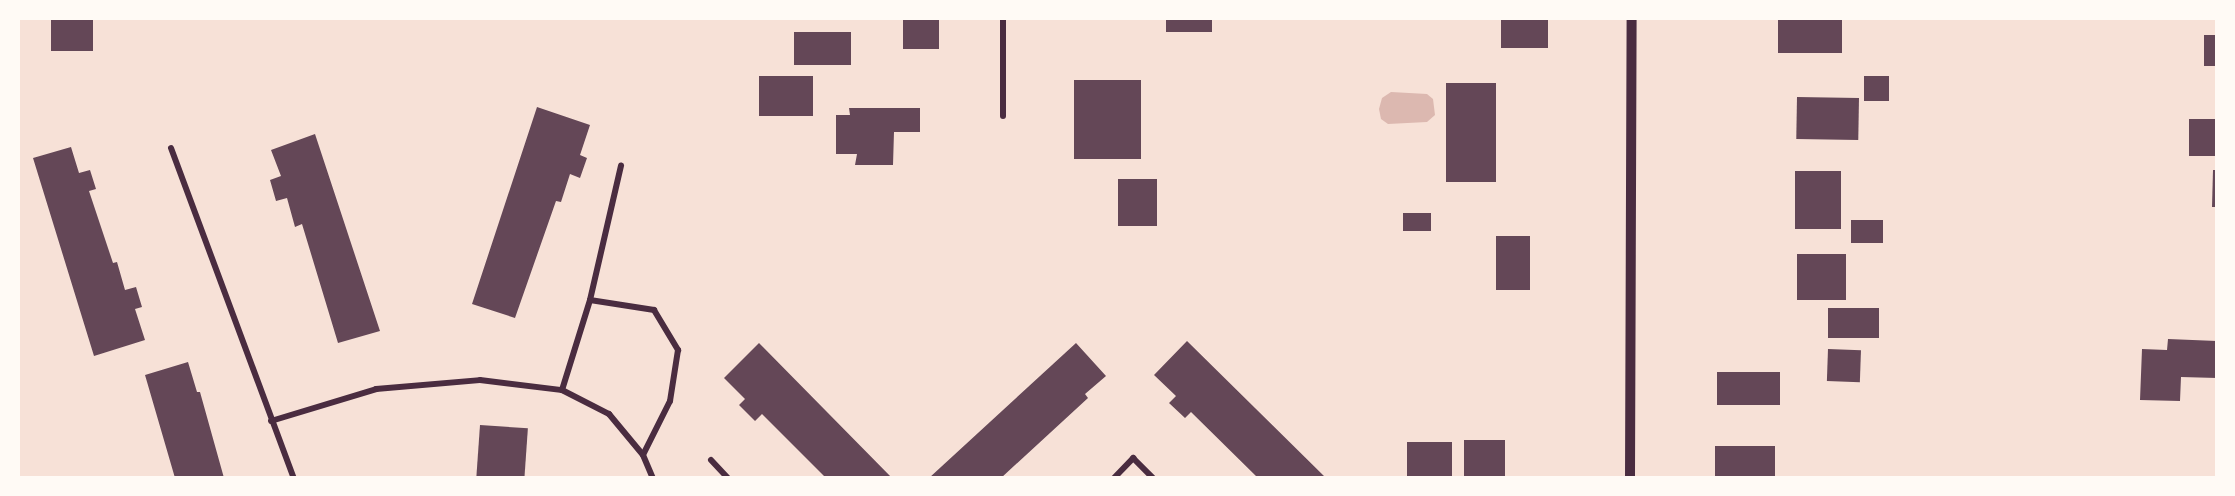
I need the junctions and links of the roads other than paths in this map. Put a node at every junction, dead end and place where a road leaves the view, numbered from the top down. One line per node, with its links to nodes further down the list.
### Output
1 (1003, 18): 3 (street)
2 (1632, 18): 16 (street)
3 (1003, 116)
4 (171, 148): 8 (street)
5 (621, 166): 6 (street)
6 (590, 300): 7 (street); 9 (street)
7 (562, 390): 8 (street); 9 (street)
8 (271, 421): 11 (street)
9 (643, 455): 12 (street)
10 (711, 460): 13 (street)
11 (294, 478)
12 (653, 478)
13 (728, 478)
14 (1114, 478): 15 (street)
15 (1153, 478)
16 (1630, 478)

